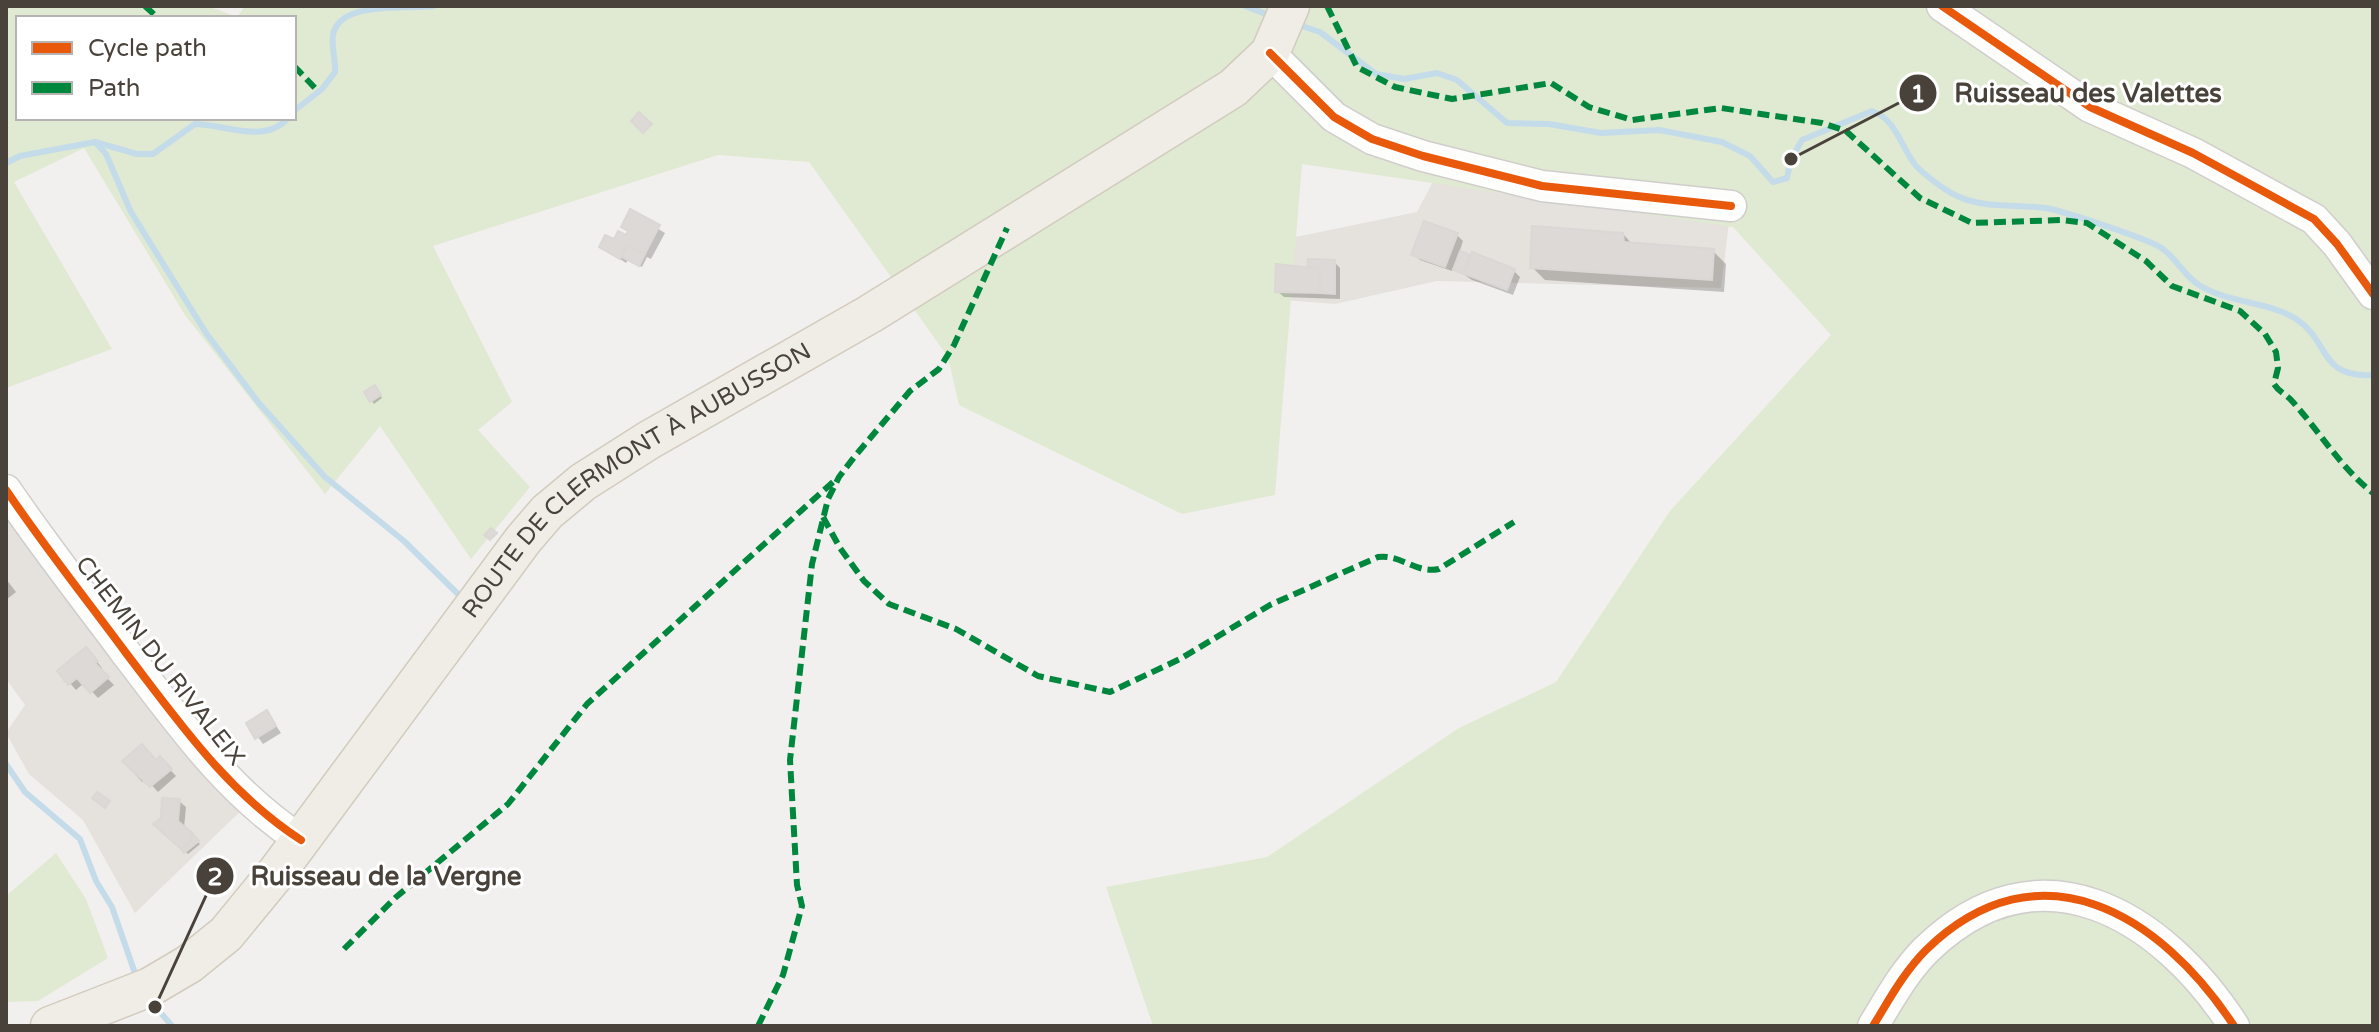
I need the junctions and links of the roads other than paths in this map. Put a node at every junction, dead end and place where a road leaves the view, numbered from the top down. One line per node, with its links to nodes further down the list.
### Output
1 (1290, 6): 3 (main road, ROUTE DE CLERMONT À AUBUSSON)
2 (1942, 6): 5 (street)
3 (1270, 53): 4 (street); 7 (main road, ROUTE DE CLERMONT À AUBUSSON)
4 (1731, 206)
5 (2373, 294)
6 (6, 490): 7 (street, CHEMIN DU RIVALEIX)
7 (301, 840): 8 (main road, ROUTE DE CLERMONT À AUBUSSON)
8 (50, 1026)
9 (1873, 1026): 10 (street)
10 (2234, 1026)

